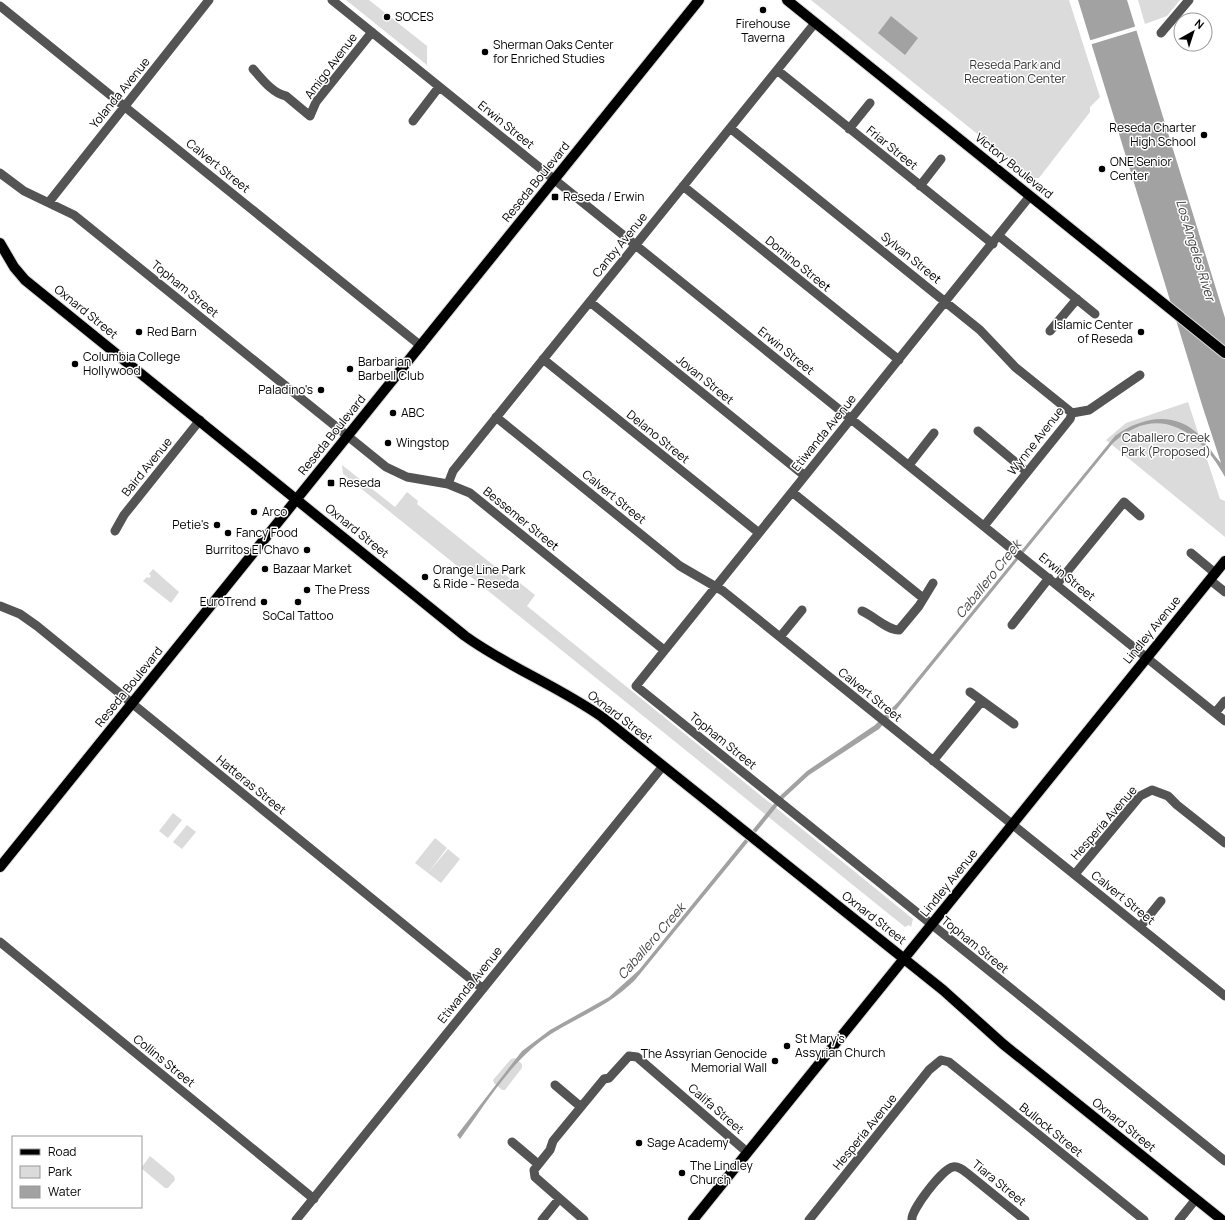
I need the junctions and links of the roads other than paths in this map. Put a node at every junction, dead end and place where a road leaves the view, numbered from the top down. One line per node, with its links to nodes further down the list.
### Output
1 (210, 0): 14 (street, Yolanda Avenue)
2 (332, 0): 8 (street, Erwin Street)
3 (699, 0): 20 (main road, Reseda Boulevard)
4 (787, 0): 7 (main road, Victory Boulevard)
5 (1189, 0): 9 (street)
6 (0, 6): 14 (street, Calvert Street)
7 (815, 23): 11 (street, Canby Avenue); 23 (main road, Victory Boulevard)
8 (372, 32): 10 (street, Amigo Avenue); 12 (street, Erwin Street)
9 (1161, 33)
10 (253, 69)
11 (777, 70): 16 (street, Canby Avenue); 17 (street, Friar Street)
12 (439, 87): 15 (street); 20 (street, Erwin Street)
13 (870, 103): 17 (street)
14 (125, 106): 24 (street, Yolanda Avenue); 34 (street, Calvert Street)
15 (413, 121)
16 (730, 128): 21 (street, Canby Avenue); 31 (street, Sylvan Street)
17 (849, 128): 22 (street, Friar Street)
18 (941, 159): 22 (street)
19 (0, 173): 24 (street, Topham Street)
20 (555, 179): 28 (street, Erwin Street); 34 (main road, Reseda Boulevard)
21 (683, 186): 28 (street, Canby Avenue); 37 (street, Domino Street)
22 (920, 186): 27 (street, Friar Street)
23 (1030, 196): 25 (street, Etiwanda Avenue); 35 (main road, Victory Boulevard)
24 (49, 202): 45 (street, Topham Street)
25 (999, 236): 27 (street, Etiwanda Avenue); 29 (street)
26 (0, 243): 42 (main road, Oxnard Street)
27 (992, 244): 31 (street, Etiwanda Avenue)
28 (636, 245): 30 (street, Canby Avenue); 41 (street, Erwin Street)
29 (1077, 299): 32 (street); 33 (street)
30 (590, 302): 36 (street, Canby Avenue); 48 (street, Jovan Street)
31 (945, 302): 37 (street, Etiwanda Avenue); 39 (street, Sylvan Street)
32 (1095, 314)
33 (1050, 331)
34 (420, 346): 45 (main road, Reseda Boulevard)
35 (1225, 353)
36 (543, 359): 40 (street, Canby Avenue); 55 (street, Delano Street)
37 (898, 360): 41 (street, Etiwanda Avenue)
38 (1140, 375): 39 (street, Wynne Avenue)
39 (1072, 413): 47 (street, Wynne Avenue)
40 (496, 417): 49 (street, Canby Avenue); 62 (street, Calvert Street)
41 (851, 419): 46 (street, Erwin Street); 48 (street, Etiwanda Avenue)
42 (200, 420): 51 (main road, Oxnard Street); 54 (street, Baird Avenue)
43 (978, 431): 47 (street)
44 (934, 433): 46 (street)
45 (347, 437): 49 (street, Bessemer Street); 51 (main road, Reseda Boulevard)
46 (909, 465): 53 (street, Erwin Street)
47 (1028, 472): 53 (street, Wynne Avenue)
48 (805, 476): 50 (street, Etiwanda Avenue)
49 (448, 484): 70 (street, Bessemer Street)
50 (792, 492): 55 (street, Etiwanda Avenue); 64 (street)
51 (297, 499): 76 (main road, Reseda Boulevard); 81 (main road, Oxnard Street)
52 (1140, 516): 61 (street)
53 (984, 526): 59 (street, Erwin Street)
54 (115, 531)
55 (759, 533): 62 (street, Etiwanda Avenue)
56 (1191, 553): 58 (street)
57 (1225, 561): 58 (main road, Lindley Avenue)
58 (1213, 577): 63 (street); 71 (main road, Lindley Avenue)
59 (1049, 578): 61 (street, Erwin Street); 68 (street)
60 (932, 583): 64 (street)
61 (1056, 584): 71 (street, Erwin Street)
62 (716, 586): 69 (street, Calvert Street); 70 (street, Etiwanda Avenue)
63 (1225, 592)
64 (923, 598): 67 (street)
65 (0, 606): 76 (street, Hatteras Street)
66 (802, 610): 69 (street)
67 (862, 611)
68 (1012, 625)
69 (780, 637): 80 (street, Calvert Street)
70 (664, 650): 72 (street, Etiwanda Avenue)
71 (1146, 658): 77 (street, Erwin Street); 82 (main road, Lindley Avenue)
72 (636, 686): 87 (street, Topham Street)
73 (970, 692): 74 (street)
74 (982, 701): 79 (street); 80 (street)
75 (1225, 701): 77 (street)
76 (132, 703): 84 (main road, Reseda Boulevard); 91 (street, Hatteras Street)
77 (1215, 713): 78 (street, Erwin Street)
78 (1225, 721)
79 (1014, 724)
80 (933, 761): 82 (street, Calvert Street)
81 (663, 766): 90 (main road, Oxnard Street); 91 (street, Etiwanda Avenue)
82 (1012, 825): 85 (street, Calvert Street); 87 (main road, Lindley Avenue)
83 (1225, 843): 85 (street, Hesperia Avenue)
84 (0, 866)
85 (1075, 874): 88 (street, Calvert Street)
86 (1161, 902): 88 (street)
87 (932, 925): 90 (main road, Lindley Avenue); 98 (street, Topham Street)
88 (1140, 927): 92 (street, Calvert Street)
89 (0, 942): 100 (street, Collins Street)
90 (905, 959): 97 (main road, Lindley Avenue); 102 (main road, Oxnard Street)
91 (483, 989): 100 (street, Etiwanda Avenue)
92 (1225, 996)
93 (941, 1060): 108 (street, Hesperia Avenue); 110 (street, Bullock Street)
94 (555, 1085): 95 (street)
95 (581, 1107): 97 (street, Califa Street); 99 (street)
96 (512, 1142): 99 (street)
97 (747, 1152): 107 (main road, Lindley Avenue)
98 (1225, 1161)
99 (538, 1164): 101 (street)
100 (314, 1198): 104 (street, Etiwanda Avenue)
101 (559, 1199): 105 (street); 106 (street)
102 (1196, 1199): 111 (street); 112 (main road, Oxnard Street)
103 (911, 1219): 109 (street, Tiara Street)
104 (296, 1220)
105 (542, 1220)
106 (584, 1220)
107 (693, 1220)
108 (809, 1220)
109 (1025, 1220)
110 (1144, 1220)
111 (1179, 1220)
112 (1222, 1220)

